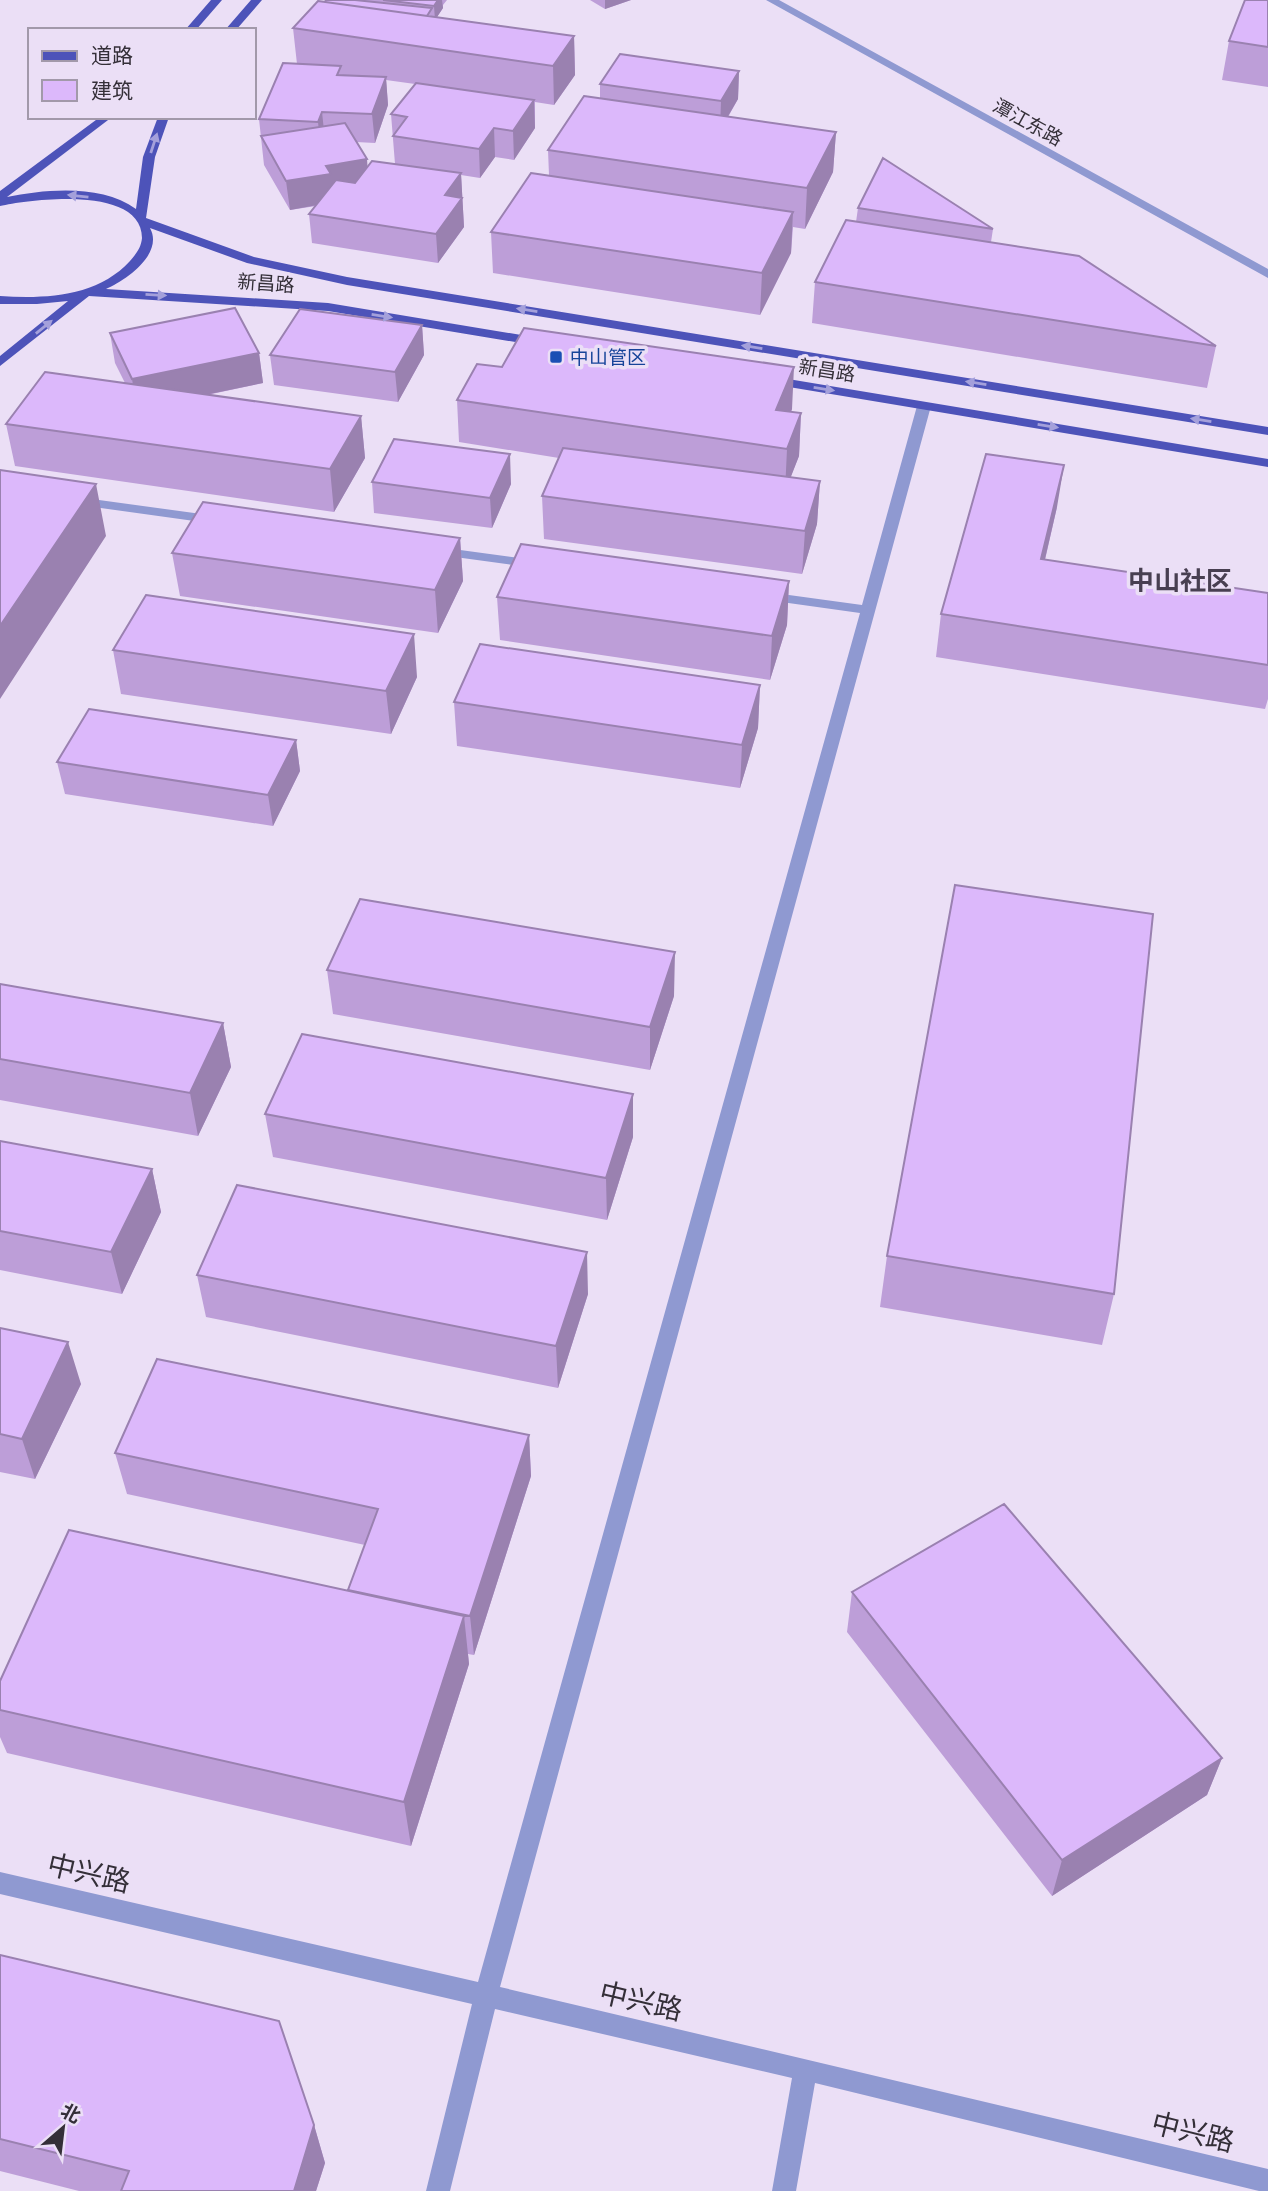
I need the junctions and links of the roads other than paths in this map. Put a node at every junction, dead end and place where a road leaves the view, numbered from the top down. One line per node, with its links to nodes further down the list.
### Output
1 (217, 0): 4 (main road)
2 (257, 0): 5 (main road)
3 (771, 0): 10 (street, 潭江东路)
4 (192, 28)
5 (232, 28)
6 (104, 119): 8 (main road)
7 (163, 119): 9 (main road, one-way to 7)
8 (0, 200): 9 (main road, 新昌路, one-way to 8)
9 (140, 219): 11 (main road); 17 (main road, 新昌路, one-way to 9)
10 (1268, 274)
11 (88, 292): 12 (main road); 13 (main road, 新昌路, one-way to 13); 14 (main road, one-way to 11)
12 (0, 300)
13 (558, 345)
14 (0, 362)
15 (761, 379): 16 (main road, 新昌路, one-way to 16)
16 (924, 406): 18 (main road, 新昌路, one-way to 18); 24 (street)
17 (1268, 430)
18 (1268, 463)
19 (69, 499): 20 (street)
20 (234, 522)
21 (427, 549): 22 (street)
22 (551, 566)
23 (757, 595): 24 (street)
24 (867, 610): 26 (street)
25 (0, 1883): 26 (street, 中兴路)
26 (486, 1996): 27 (street, 中兴路); 29 (street)
27 (805, 2069): 28 (street, 中兴路); 30 (street)
28 (1268, 2181)
29 (438, 2191)
30 (784, 2191)

